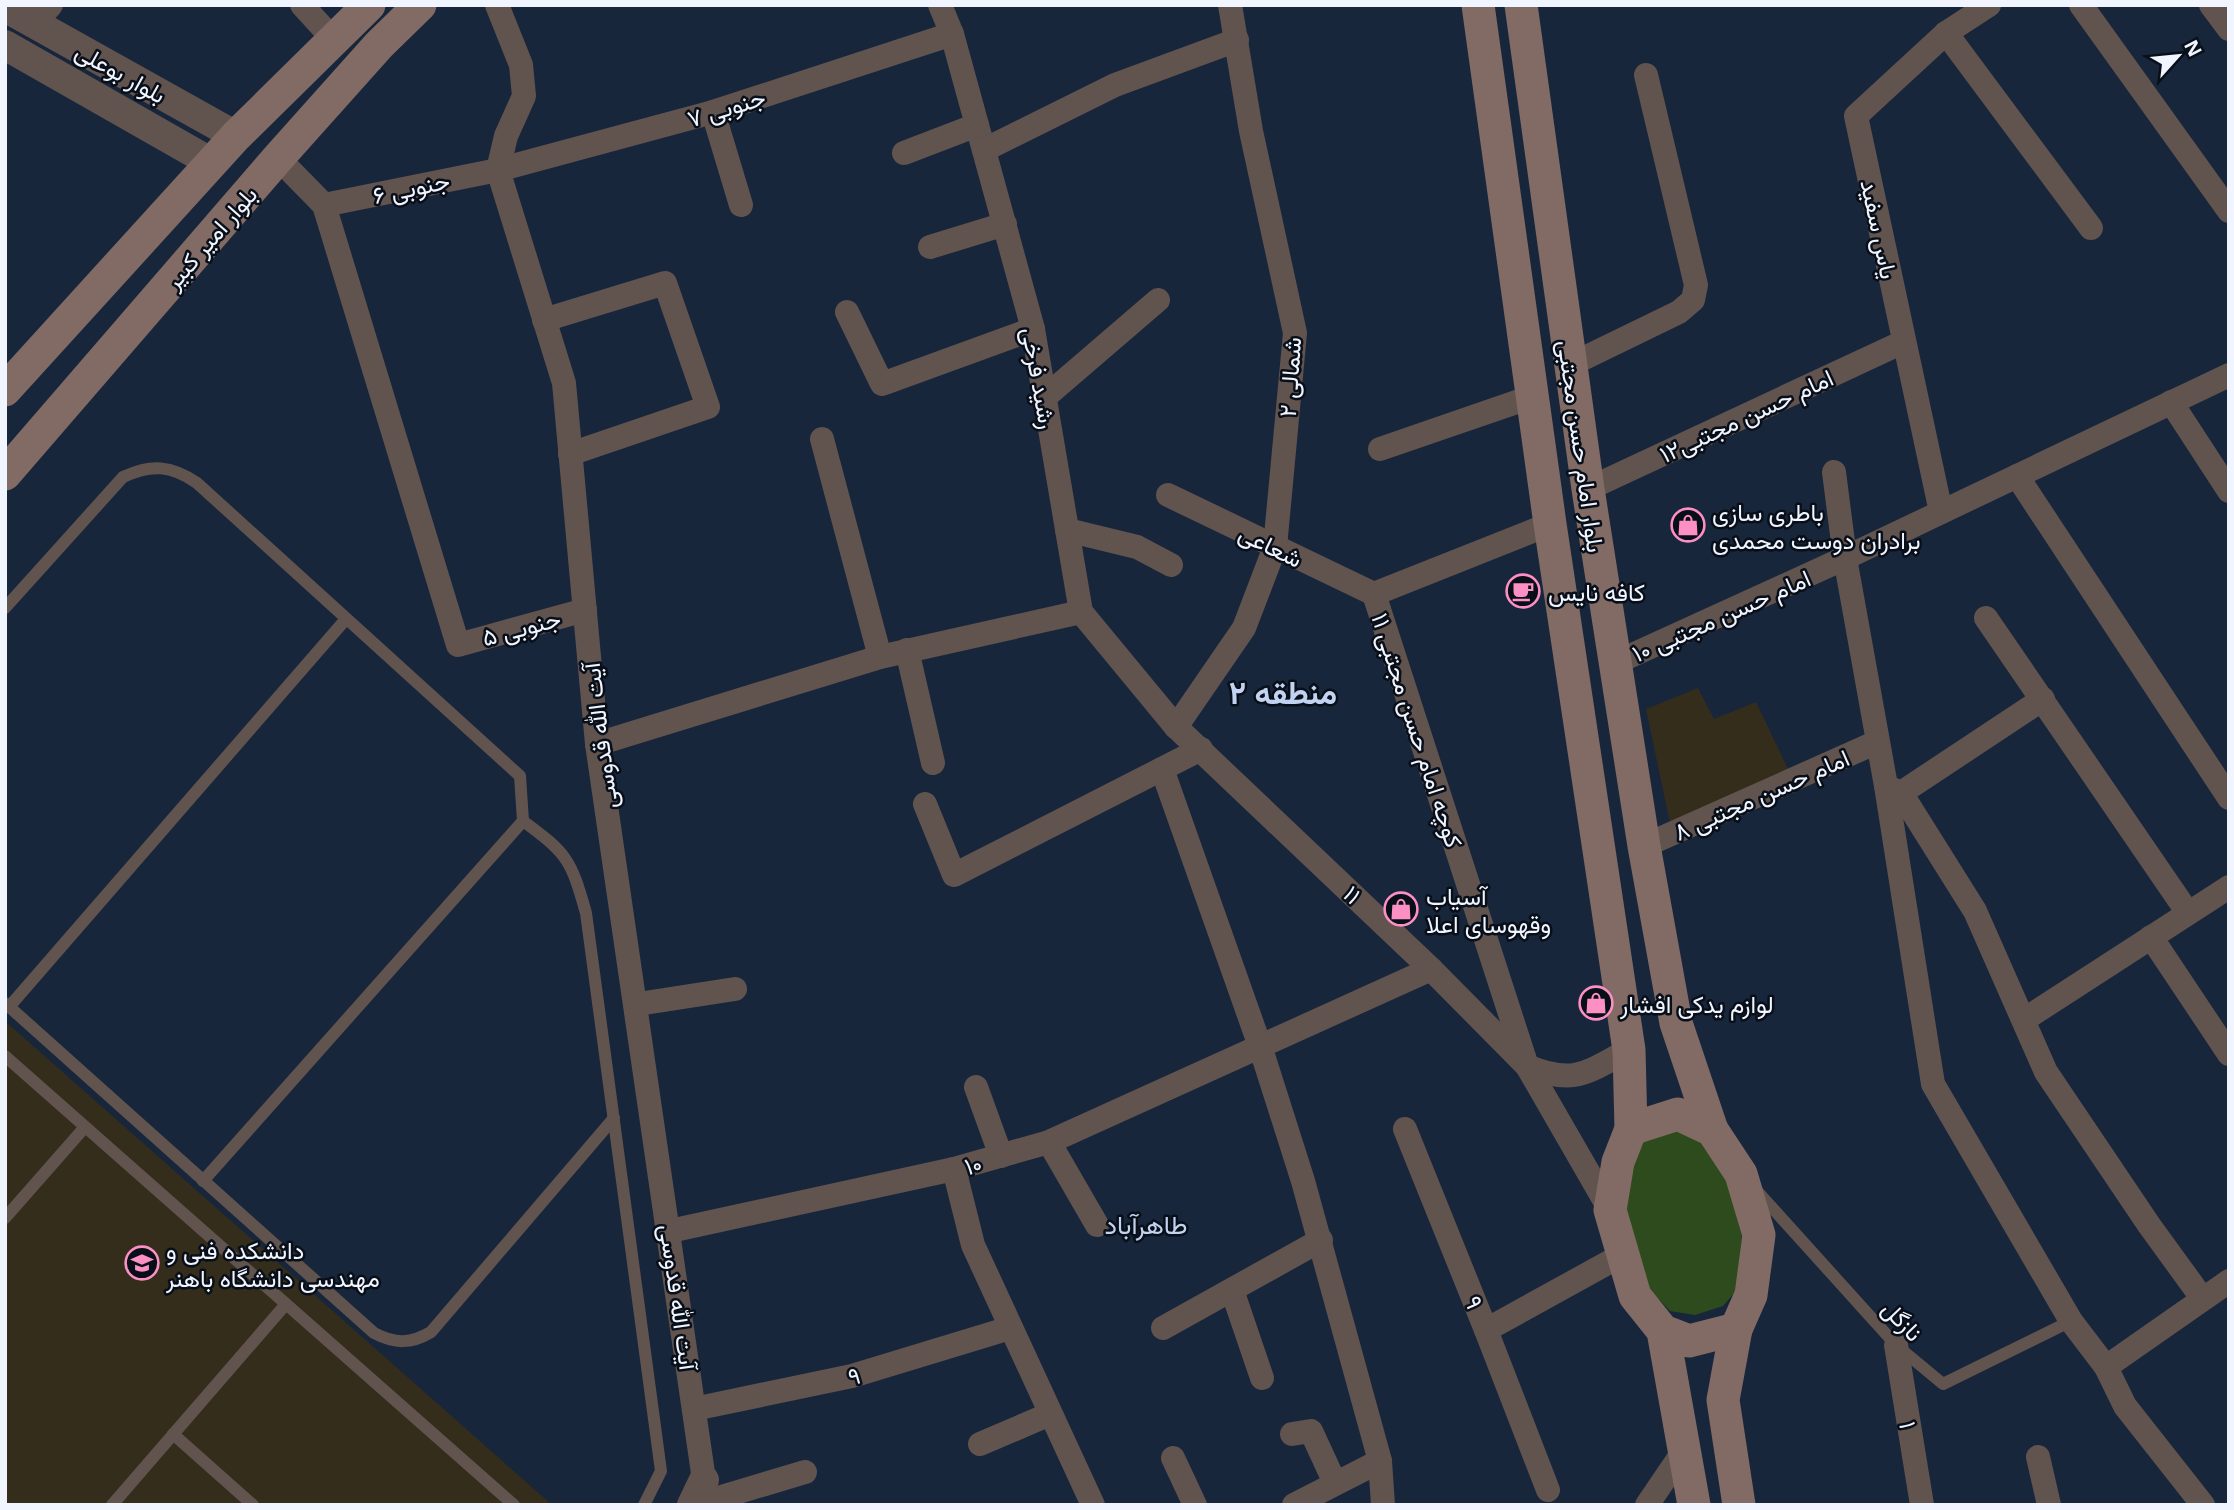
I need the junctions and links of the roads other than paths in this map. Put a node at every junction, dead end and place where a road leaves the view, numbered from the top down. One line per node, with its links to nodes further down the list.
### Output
1 (302, 5): 17 (street)
2 (369, 5): 17 (main road, بلوار امیر کبیر)
3 (420, 5): 26 (main road, بلوار امیر کبیر)
4 (497, 5): 28 (street)
5 (940, 5): 16 (street, رشید فرخی)
6 (1230, 5): 18 (street, ۲ شمالی)
7 (1478, 5): 43 (main road, بلوار امام حسن مجتبی)
8 (1521, 5): 40 (main road, بلوار امام حسن مجتبی)
9 (1989, 5): 15 (street, یاس سفید)
10 (2081, 5): 31 (street)
11 (2211, 5): 14 (street)
12 (5, 7): 13 (street, بلوار بوعلی)
13 (42, 15): 23 (street, بلوار بوعلی)
14 (2229, 29)
15 (1946, 33): 33 (street); 39 (street, یاس سفید)
16 (952, 34): 21 (street, ۷ جنوبی); 22 (street, رشید فرخی)
17 (334, 40): 23 (main road, بلوار امیر کبیر)
18 (1237, 40): 24 (street); 58 (street, ۲ شمالی)
19 (5, 45): 27 (street, بلوار بوعلی)
20 (1647, 75): 40 (street)
21 (713, 112): 28 (street, ۷ جنوبی); 30 (street)
22 (977, 125): 24 (street, رشید فرخی); 25 (street)
23 (236, 136): 27 (main road, بلوار امیر کبیر)
24 (984, 150): 32 (street, رشید فرخی)
25 (904, 153)
26 (278, 158): 29 (street); 50 (main road, بلوار امیر کبیر)
27 (212, 163): 42 (main road, بلوار امیر کبیر)
28 (498, 170): 29 (street, ۶ جنوبی); 37 (street, آیت الله قدوسی)
29 (324, 205): 63 (street, ۵ جنوبی)
30 (741, 205)
31 (2229, 211)
32 (1005, 224): 34 (street); 38 (street, رشید فرخی)
33 (2091, 228)
34 (930, 247)
35 (1158, 300): 44 (street)
36 (847, 312): 38 (street)
37 (544, 320): 48 (street, آیت الله قدوسی); 48 (street)
38 (1032, 330): 44 (street, رشید فرخی)
39 (1903, 342): 52 (street, امام حسن مجتبی۱۲); 55 (street, یاس سفید)
40 (1570, 365): 52 (main road, بلوار امام حسن مجتبی)
41 (2229, 375): 45 (street, امام حسن مجتبی ۱۰)
42 (5, 390)
43 (1534, 396): 47 (street); 56 (main road, بلوار امام حسن مجتبی)
44 (1044, 398): 57 (street, رشید فرخی)
45 (2171, 402): 51 (street, امام حسن مجتبی ۱۰); 53 (street)
46 (822, 439): 68 (street)
47 (1380, 449)
48 (570, 454): 63 (street, آیت الله قدوسی)
49 (1834, 472): 59 (street)
50 (5, 474)
51 (2017, 476): 55 (street, امام حسن مجتبی ۱۰); 78 (street)
52 (1588, 489): 69 (main road, بلوار امام حسن مجتبی)
53 (2229, 491)
54 (1168, 495): 58 (street, شعاعی)
55 (1941, 512): 59 (street, امام حسن مجتبی ۱۰)
56 (1550, 524): 61 (street); 91 (main road, بلوار امام حسن مجتبی)
57 (1067, 530): 60 (street); 64 (street, رشید فرخی)
58 (1275, 547): 61 (street, شعاعی); 71 (street, ۲ شمالی)
59 (1845, 558): 69 (street, امام حسن مجتبی ۱۰); 72 (street)
60 (1171, 565)
61 (1374, 594): 94 (street, کوچه امام حسن مجتبی ۱۱)
62 (5, 608): 65 (lane)
63 (585, 610): 73 (street, آیت الله قدوسی)
64 (1081, 612): 67 (street); 71 (street, رشید فرخی)
65 (346, 618): 80 (lane); 88 (lane)
66 (1986, 618): 70 (street)
67 (907, 650): 68 (street); 75 (street)
68 (880, 657): 73 (street)
69 (1615, 663): 81 (main road, بلوار امام حسن مجتبی)
70 (2043, 699): 77 (street); 83 (street)
71 (1176, 727): 74 (street, ۱۱)
72 (1877, 742): 77 (street); 81 (street, امام حسن مجتبی ۸)
73 (597, 744): 87 (street, آیت الله قدوسی)
74 (1201, 749): 76 (street); 85 (street, ۱۱)
75 (933, 763)
76 (1162, 769): 79 (street); 90 (street)
77 (1894, 790): 89 (street); 116 (street)
78 (2229, 798)
79 (925, 804)
80 (523, 821): 96 (lane); 105 (lane)
81 (1644, 846): 100 (main road, بلوار امام حسن مجتبی)
82 (2229, 887): 83 (street)
83 (2188, 914): 84 (street)
84 (2151, 937): 89 (street); 92 (street)
85 (1432, 969): 90 (street, ۱۰); 94 (street, ۱۱)
86 (735, 989): 87 (street)
87 (638, 1004): 109 (street, آیت الله قدوسی)
88 (7, 1005): 105 (lane)
89 (2025, 1019): 114 (street)
90 (1261, 1049): 101 (street, ۱۰); 110 (street)
91 (1629, 1050): 94 (street, ۱۱); 99 (main road, بلوار امام حسن مجتبی)
92 (2229, 1054)
93 (5, 1056): 97 (lane)
94 (1527, 1066): 106 (street, ۱۱)
95 (976, 1087): 102 (street)
96 (614, 1118): 105 (lane); 141 (lane)
97 (85, 1126): 107 (lane); 115 (lane)
98 (1405, 1129): 120 (street, ۹)
99 (1631, 1129): 100 (main road); 106 (main road)
100 (1712, 1130): 104 (main road)
101 (1049, 1142): 102 (street, ۱۰); 108 (street)
102 (1001, 1156): 103 (street, ۱۰)
103 (954, 1169): 109 (street, ۱۰); 117 (street)
104 (1741, 1174): 119 (main road); 122 (lane, نازگل)
105 (203, 1181)
106 (1610, 1210): 111 (main road)
107 (5, 1218)
108 (1097, 1225)
109 (670, 1231): 125 (street, آیت الله قدوسی)
110 (1321, 1240): 113 (street); 133 (street)
111 (1622, 1255): 120 (street, ۹); 121 (main road)
112 (2229, 1281): 114 (street)
113 (1232, 1290): 118 (street); 124 (street)
114 (2202, 1298): 123 (street)
115 (286, 1304): 127 (lane); 140 (lane)
116 (2071, 1321): 122 (lane, نازگل); 123 (street)
117 (1010, 1328): 125 (street, ۹); 126 (street)
118 (1163, 1328)
119 (1736, 1329): 121 (main road); 148 (main road)
120 (1486, 1330): 136 (street)
121 (1662, 1331): 130 (main road)
122 (1896, 1345): 149 (street, ۱)
123 (2106, 1367): 151 (street)
124 (1262, 1378)
125 (694, 1409): 137 (street, آیت الله قدوسی)
126 (1051, 1414): 129 (street); 142 (street)
127 (173, 1434): 138 (lane); 139 (lane)
128 (1292, 1434): 135 (street)
129 (980, 1444)
130 (1685, 1449): 146 (street); 147 (main road)
131 (2038, 1457): 150 (street)
132 (1173, 1458): 143 (street)
133 (1380, 1461): 135 (street); 145 (street)
134 (805, 1472): 137 (street)
135 (1335, 1483): 144 (street)
136 (1548, 1490)
137 (703, 1498)
138 (112, 1505)
139 (253, 1505)
140 (514, 1505)
141 (643, 1505)
142 (1093, 1505)
143 (1195, 1505)
144 (1294, 1505)
145 (1383, 1505)
146 (1647, 1505)
147 (1694, 1505)
148 (1739, 1505)
149 (1922, 1505)
150 (2049, 1505)
151 (2203, 1505)

